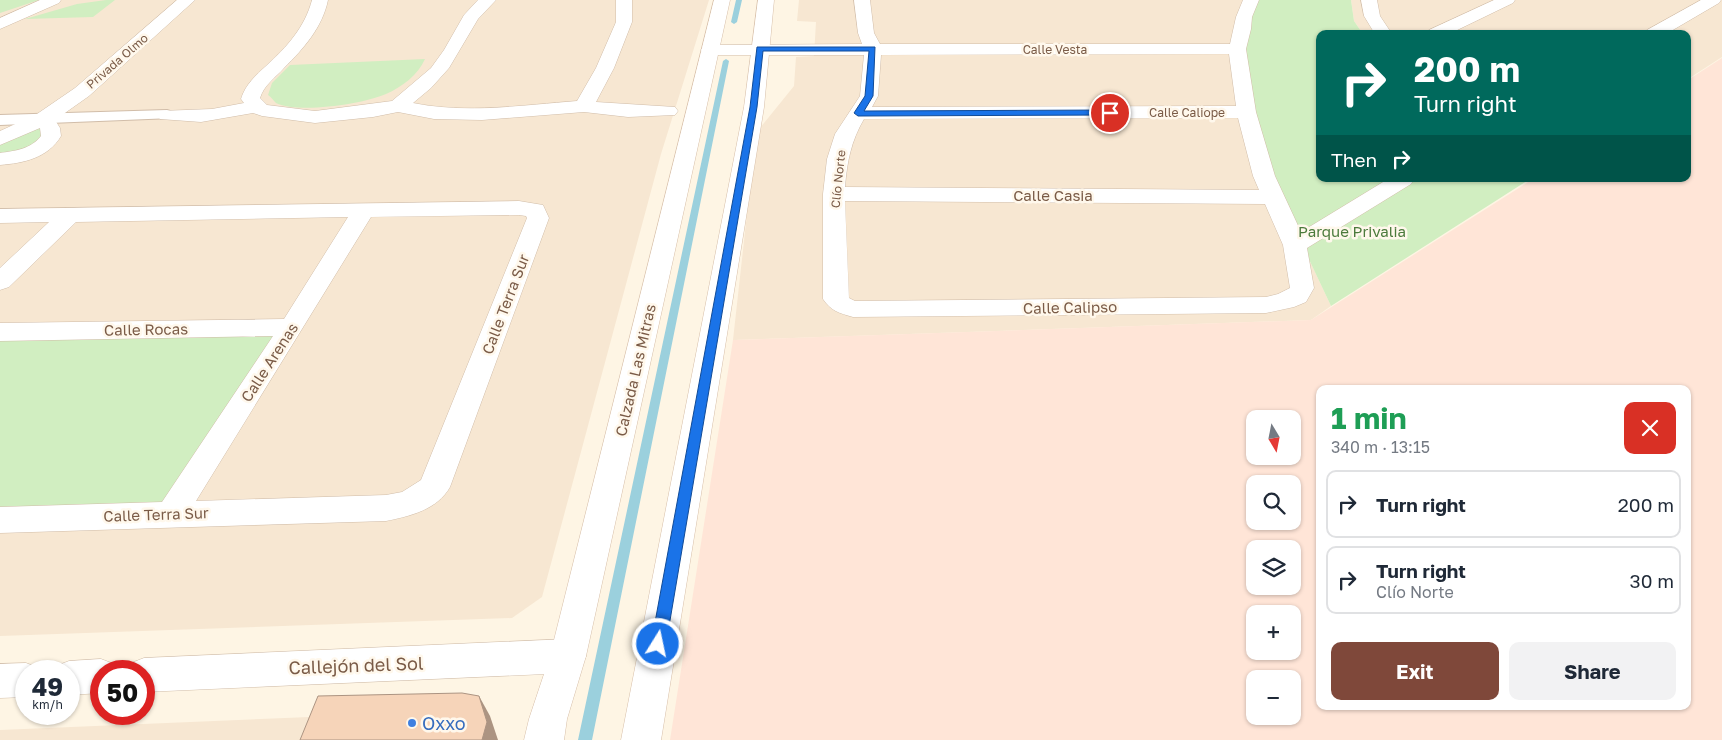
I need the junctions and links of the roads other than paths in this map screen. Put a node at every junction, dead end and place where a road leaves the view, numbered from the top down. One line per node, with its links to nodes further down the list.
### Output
1 (54, 0): 13 (street)
2 (187, 0): 27 (street, Privada Olmo)
3 (320, 0): 20 (street)
4 (488, 0): 21 (street)
5 (624, 0): 22 (street)
6 (722, 0): 17 (street, Calzada Las Mitras)
7 (766, 0): 17 (street, Calzada Las Mitras)
8 (862, 0): 18 (street, Clío Norte)
9 (1251, 0): 19 (street)
10 (1369, 0): 14 (street)
11 (1507, 0): 15 (street)
12 (1713, 0): 16 (street)
13 (0, 24)
14 (1381, 30)
15 (1443, 30)
16 (1660, 30)
17 (744, 37): 18 (street, Calle Vesta); 44 (street, Calzada Las Mitras); 49 (street, Calzada Las Mitras)
18 (862, 38): 19 (street, Calle Vesta); 25 (street, Clío Norte)
19 (1237, 49): 24 (street)
20 (256, 106): 21 (street); 26 (street)
21 (398, 106): 22 (street)
22 (584, 106): 23 (street)
23 (668, 111)
24 (1246, 112): 25 (street, Calle Caliope); 33 (street)
25 (858, 113): 32 (street, Clío Norte)
26 (167, 115): 27 (street)
27 (44, 118): 28 (street); 29 (street, Privada Olmo); 30 (street)
28 (0, 120)
29 (0, 138)
30 (0, 159)
31 (1398, 182): 37 (street)
32 (834, 194): 33 (street, Calle Casia); 39 (street, Clío Norte)
33 (1273, 197): 37 (street)
34 (364, 210): 35 (street, Calle Terra Sur); 40 (street, Calle Arenas); 42 (street, Calle Terra Sur)
35 (70, 215): 36 (street, Calle Terra Sur); 38 (street)
36 (0, 216)
37 (1295, 245): 39 (street, Calle Calipso)
38 (0, 282)
39 (841, 306)
40 (292, 327): 41 (street, Calle Rocas); 42 (street, Calle Arenas)
41 (0, 332)
42 (172, 513): 43 (street, Calle Terra Sur)
43 (0, 520)
44 (568, 656): 45 (street, Callejón del Sol); 48 (street, Calzada Las Mitras)
45 (155, 675)
46 (15, 680): 47 (street)
47 (0, 681)
48 (544, 740)
49 (641, 740)

